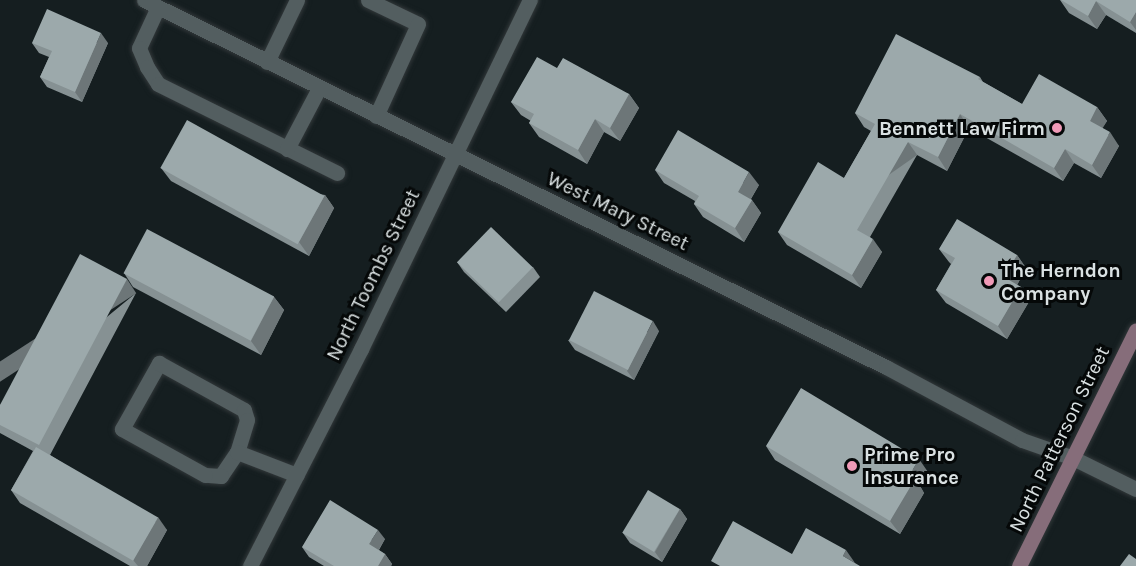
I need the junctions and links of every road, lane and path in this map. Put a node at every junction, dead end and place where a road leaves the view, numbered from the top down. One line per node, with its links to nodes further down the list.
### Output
1 (144, 0): 5 (street, West Mary Street)
2 (297, 0): 6 (street)
3 (368, 0): 8 (street)
4 (530, 0): 10 (street, North Toombs Street)
5 (158, 7): 6 (street, West Mary Street); 9 (street)
6 (267, 62): 7 (street, West Mary Street)
7 (319, 88): 8 (street, West Mary Street); 9 (street)
8 (376, 116): 10 (street, West Mary Street)
9 (287, 148): 11 (street)
10 (454, 155): 14 (street, West Mary Street); 15 (street, North Toombs Street)
11 (337, 173)
12 (1136, 330): 14 (main road, North Patterson Street)
13 (237, 452): 13 (street); 15 (street)
14 (1073, 458): 16 (street, West Mary Street); 18 (main road, North Patterson Street)
15 (297, 475): 17 (street, North Toombs Street)
16 (1136, 489)
17 (250, 566)
18 (1019, 566)

